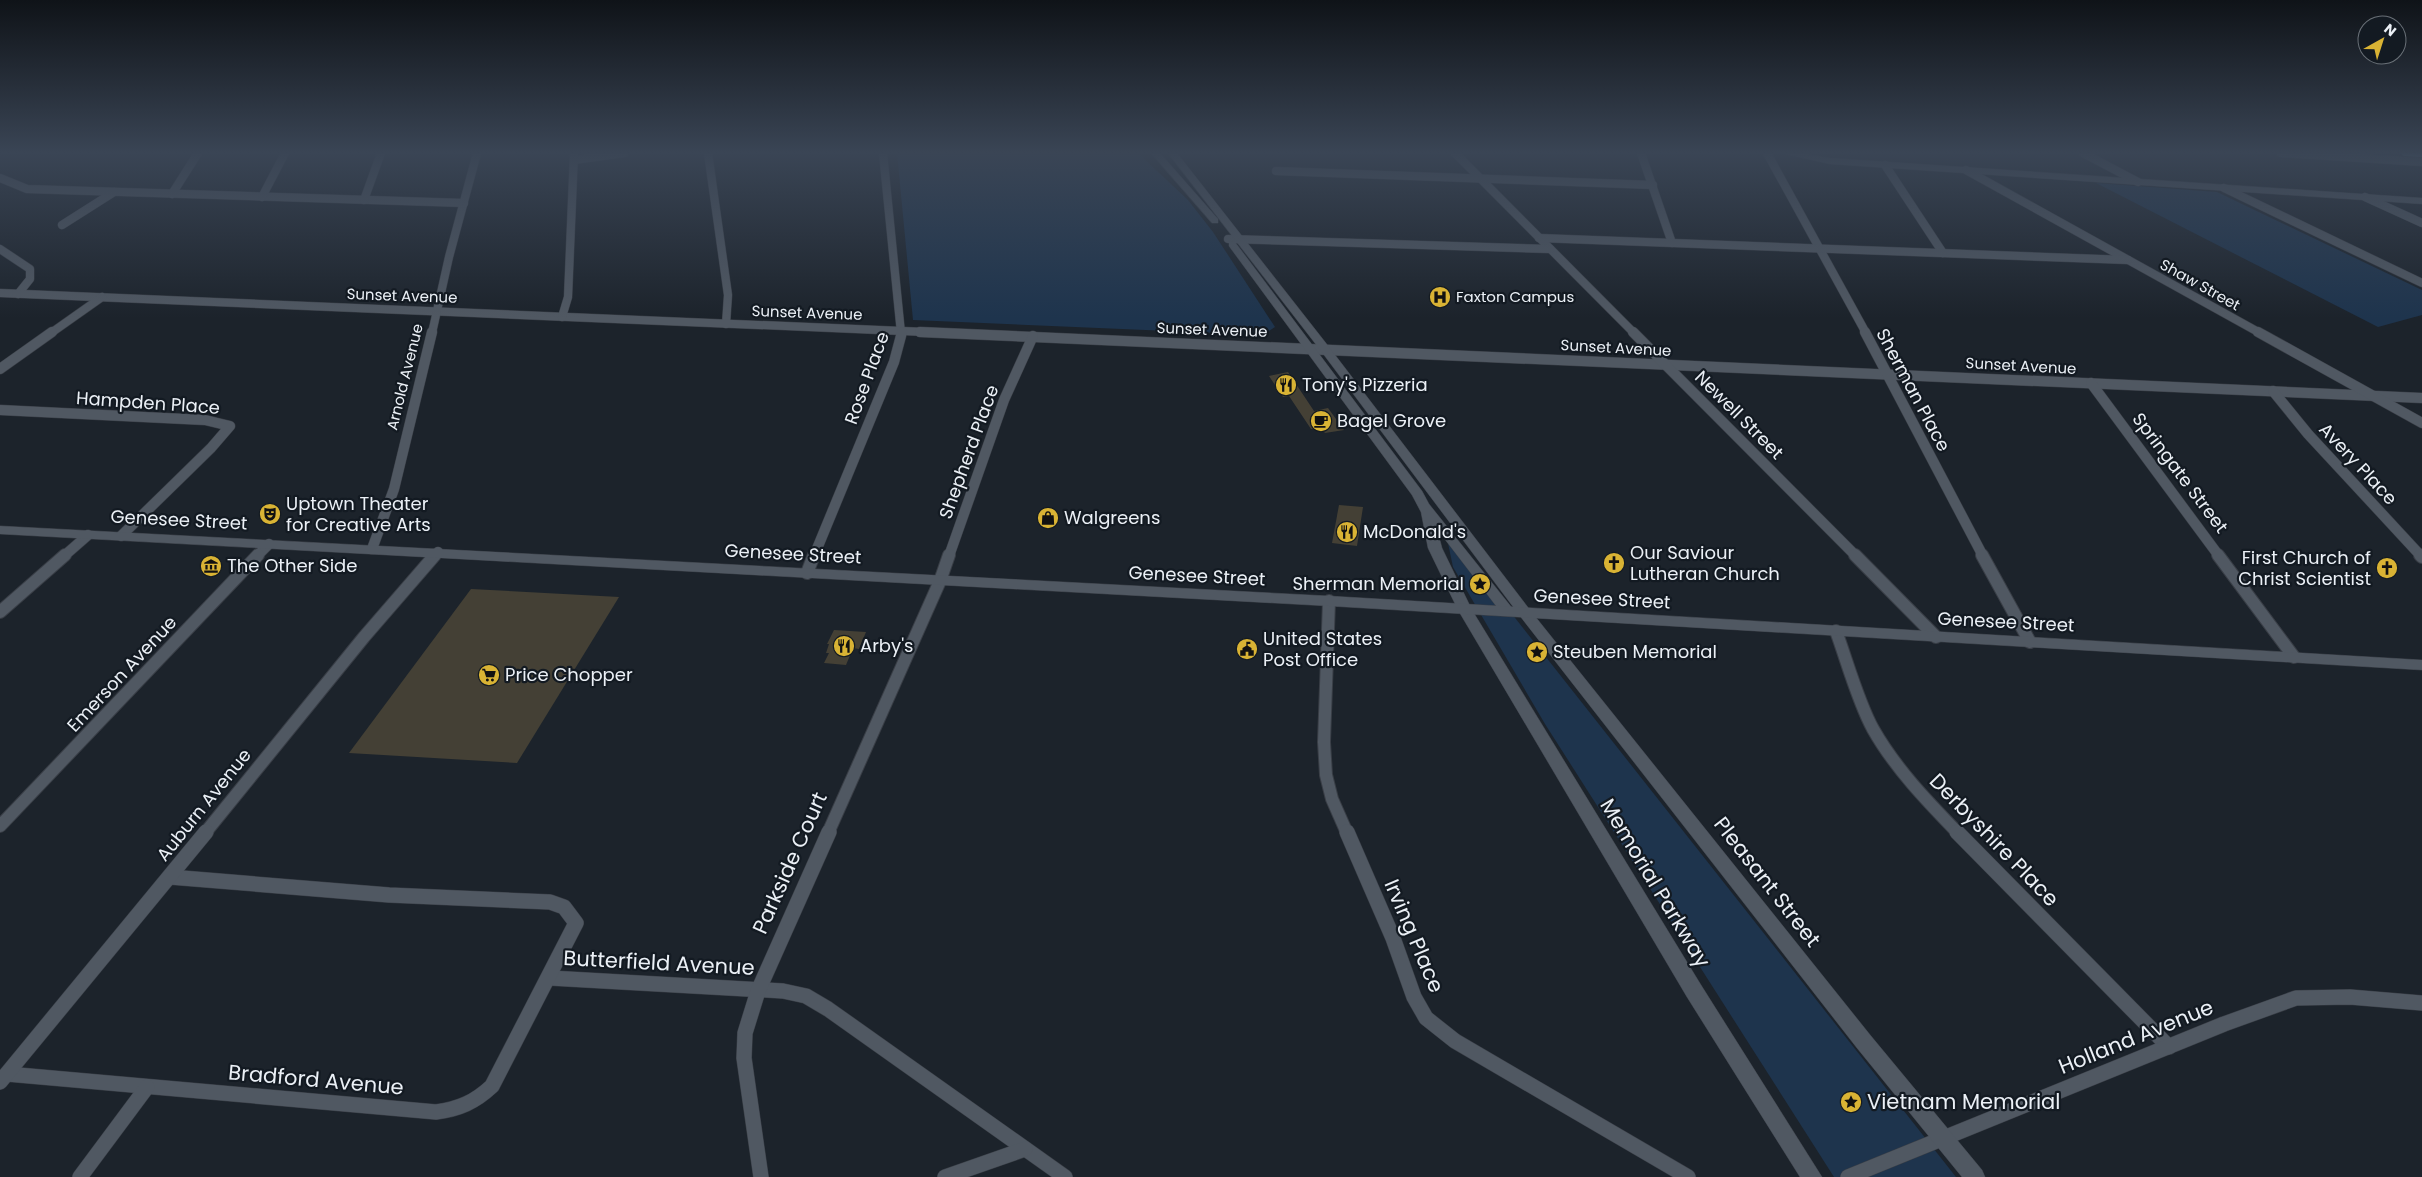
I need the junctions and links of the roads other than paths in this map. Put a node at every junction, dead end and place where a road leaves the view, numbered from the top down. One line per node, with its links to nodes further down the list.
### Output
1 (90, 208): 16 (street)
2 (463, 208): 30 (street, Arnold Avenue)
3 (572, 208): 31 (street)
4 (716, 208): 32 (street)
5 (889, 208): 33 (street, Rose Place)
6 (1203, 208): 18 (street)
7 (1215, 208): 19 (street)
8 (1509, 208): 17 (street, Newell Street)
9 (1661, 208): 20 (street)
10 (1797, 208): 21 (street, Sherman Place)
11 (1913, 208): 24 (street)
12 (2034, 208): 25 (street, Shaw Street)
13 (2266, 208): 26 (street)
14 (2389, 208): 15 (street)
15 (2422, 223)
16 (62, 226)
17 (1539, 238): 20 (street); 23 (street, Newell Street)
18 (1228, 239): 19 (street); 35 (street)
19 (1240, 239): 23 (street); 36 (street)
20 (1672, 243): 21 (street)
21 (1819, 248): 24 (street); 39 (street, Sherman Place)
22 (0, 249): 28 (street)
23 (1550, 249): 37 (street, Newell Street)
24 (1943, 253): 25 (street)
25 (2128, 260): 42 (street, Shaw Street)
26 (2422, 283)
27 (0, 293): 28 (street, Sunset Avenue)
28 (18, 294): 29 (street, Sunset Avenue)
29 (102, 297): 30 (street, Sunset Avenue); 38 (street)
30 (437, 311): 31 (street, Sunset Avenue); 51 (street, Arnold Avenue)
31 (562, 317): 32 (street, Sunset Avenue)
32 (726, 324): 33 (street, Sunset Avenue)
33 (902, 330): 34 (street, Sunset Avenue); 54 (street, Rose Place)
34 (1033, 336): 35 (street, Sunset Avenue); 55 (street, Shepherd Place)
35 (1310, 348): 36 (street, Sunset Avenue); 46 (street)
36 (1325, 349): 37 (street, Sunset Avenue); 59 (street)
37 (1664, 364): 39 (street, Sunset Avenue); 61 (street, Newell Street)
38 (0, 369)
39 (1888, 373): 40 (street, Sunset Avenue); 62 (street, Sherman Place)
40 (2091, 383): 41 (street, Sunset Avenue); 63 (street, Springate Street)
41 (2273, 391): 42 (street, Sunset Avenue); 53 (street, Avery Place)
42 (2373, 396): 43 (street, Sunset Avenue); 45 (street, Shaw Street)
43 (2422, 398)
44 (0, 410): 49 (street, Hampden Place)
45 (2422, 423)
46 (1418, 494): 57 (street, Memorial Parkway); 59 (street)
47 (0, 530): 48 (street, Genesee Street)
48 (88, 535): 49 (street, Genesee Street); 58 (street)
49 (122, 536): 50 (street, Genesee Street)
50 (269, 544): 51 (street, Genesee Street); 65 (street, Emerson Avenue)
51 (372, 549): 52 (street, Genesee Street)
52 (438, 552): 54 (street, Genesee Street); 66 (street, Auburn Avenue)
53 (2422, 557)
54 (807, 573): 55 (street, Genesee Street)
55 (940, 580): 56 (street, Genesee Street); 68 (street, Parkside Court)
56 (1329, 601): 57 (street, Genesee Street); 79 (street, Irving Place)
57 (1465, 610): 59 (street, Genesee Street); 80 (street, Memorial Parkway)
58 (0, 612)
59 (1516, 613): 60 (street, Genesee Street); 73 (street, Pleasant Street)
60 (1836, 631): 61 (street, Genesee Street); 70 (street, Derbyshire Place)
61 (1936, 637): 62 (street, Genesee Street)
62 (2030, 642): 63 (street, Genesee Street)
63 (2294, 657): 64 (street, Genesee Street)
64 (2422, 665)
65 (0, 826)
66 (170, 877): 67 (street, Butterfield Avenue); 71 (street, Auburn Avenue)
67 (550, 978): 68 (street, Butterfield Avenue); 72 (street, Bradford Avenue)
68 (758, 991): 74 (street, Butterfield Avenue); 76 (street, Parkside Court)
69 (2422, 1003): 70 (street, Holland Avenue)
70 (2169, 1047): 73 (street, Holland Avenue)
71 (4, 1078): 72 (street, Bradford Avenue)
72 (147, 1087): 75 (street)
73 (1944, 1138): 81 (street, Holland Avenue); 82 (street, Pleasant Street)
74 (1025, 1149): 77 (street); 78 (street, Butterfield Avenue)
75 (80, 1177)
76 (760, 1177)
77 (945, 1177)
78 (1065, 1177)
79 (1688, 1177)
80 (1812, 1177)
81 (1848, 1177)
82 (1975, 1177)

